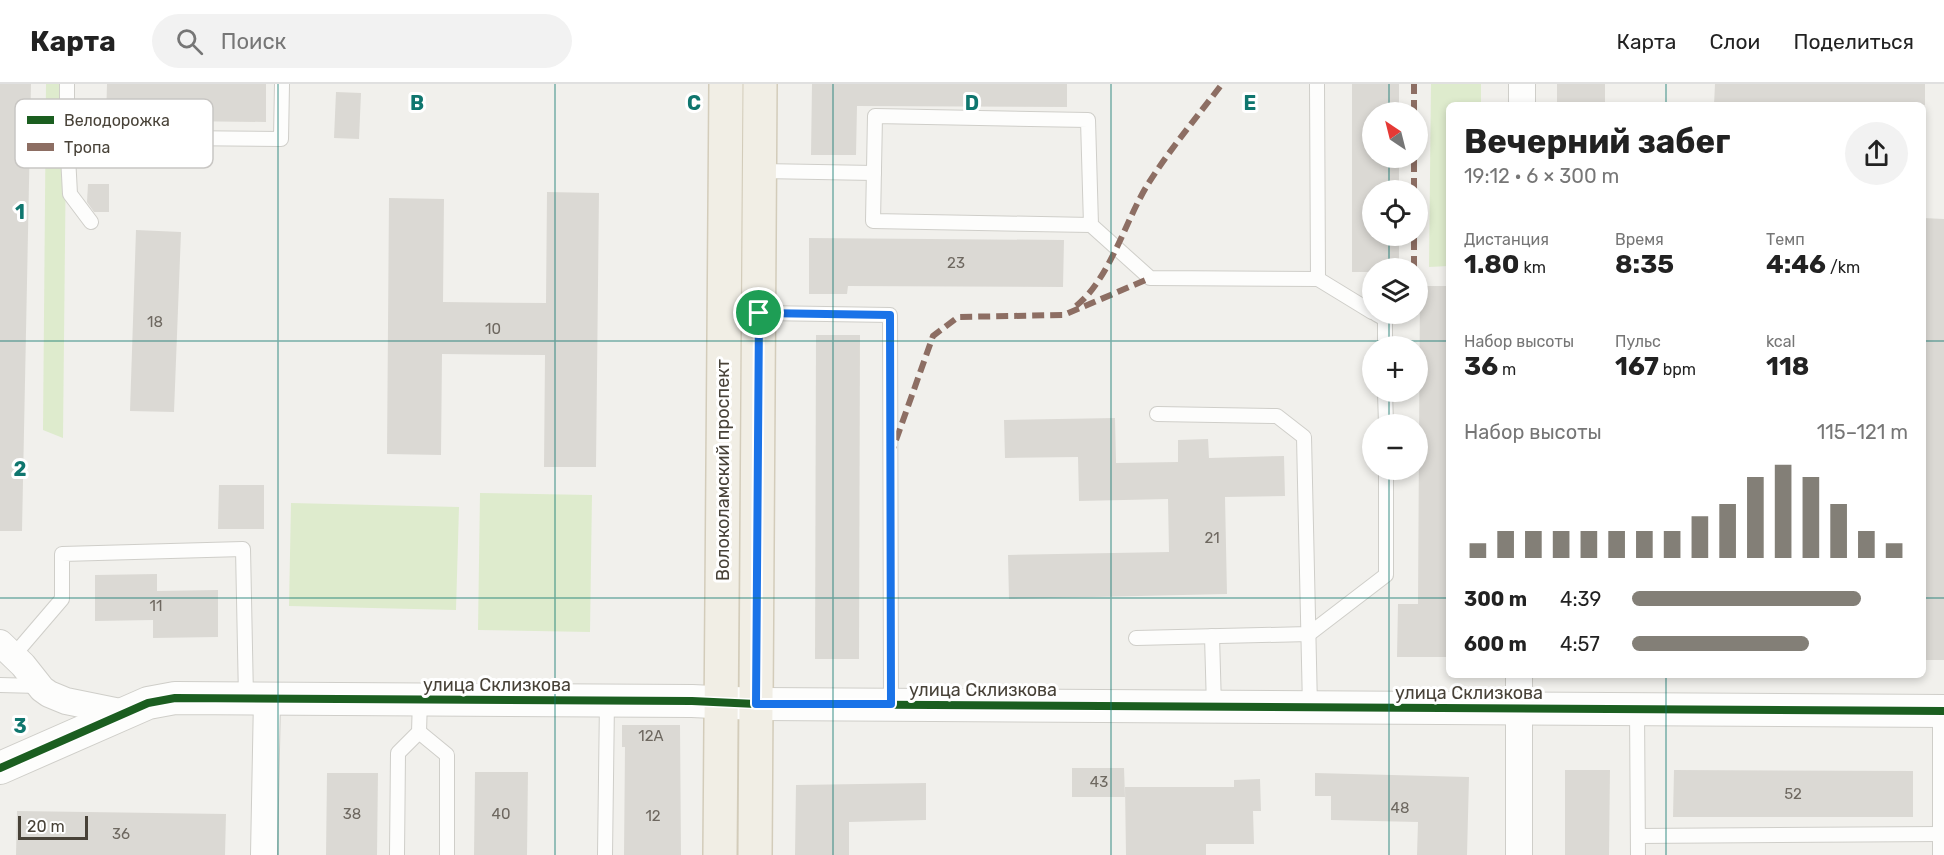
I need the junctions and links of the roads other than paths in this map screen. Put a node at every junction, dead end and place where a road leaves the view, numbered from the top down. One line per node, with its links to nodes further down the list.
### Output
1 (282, 84): 7 (lane)
2 (726, 84): 28 (main road, Волоколамский проспект)
3 (760, 84): 9 (main road, Волоколамский проспект)
4 (1317, 84): 13 (lane)
5 (1522, 84): 6 (street)
6 (1522, 102)
7 (213, 138)
8 (69, 168): 11 (lane)
9 (760, 171): 10 (lane); 15 (main road, Волоколамский проспект)
10 (874, 173): 12 (lane); 12 (lane)
11 (91, 222)
12 (1091, 225): 13 (lane)
13 (1318, 279): 14 (lane)
14 (1362, 306)
15 (759, 313): 29 (main road, Волоколамский проспект); 30 (lane)
16 (1157, 414): 18 (lane)
17 (1386, 480): 18 (lane)
18 (1309, 634): 19 (lane); 32 (lane)
19 (1212, 636): 20 (lane); 31 (lane)
20 (1136, 638)
21 (7, 649): 24 (street); 25 (lane)
22 (1519, 678): 33 (street)
23 (0, 685): 24 (lane)
24 (39, 686): 36 (street)
25 (257, 698): 26 (street, улица Склизкова); 36 (street, улица Склизкова); 41 (street)
26 (420, 699): 27 (street, улица Склизкова); 37 (lane)
27 (607, 701): 28 (street, улица Склизкова); 44 (lane)
28 (721, 704): 29 (street, улица Склизкова); 45 (main road, Волоколамский проспект)
29 (756, 704): 30 (street, улица Склизкова); 46 (main road, Волоколамский проспект)
30 (891, 704): 31 (street, улица Склизкова)
31 (1214, 706): 32 (street, улица Склизкова)
32 (1310, 707): 33 (street, улица Склизкова)
33 (1518, 708): 34 (street, улица Склизкова); 47 (street)
34 (1637, 709): 35 (street, улица Склизкова); 40 (lane)
35 (1942, 711): 39 (lane)
36 (124, 713): 38 (street, улица Склизкова)
37 (419, 732): 42 (lane); 43 (lane)
38 (0, 768)
39 (1940, 834): 40 (lane); 49 (lane)
40 (1638, 836): 48 (lane)
41 (264, 855)
42 (397, 855)
43 (447, 855)
44 (605, 855)
45 (720, 855)
46 (755, 855)
47 (1519, 855)
48 (1638, 855)
49 (1940, 855)

